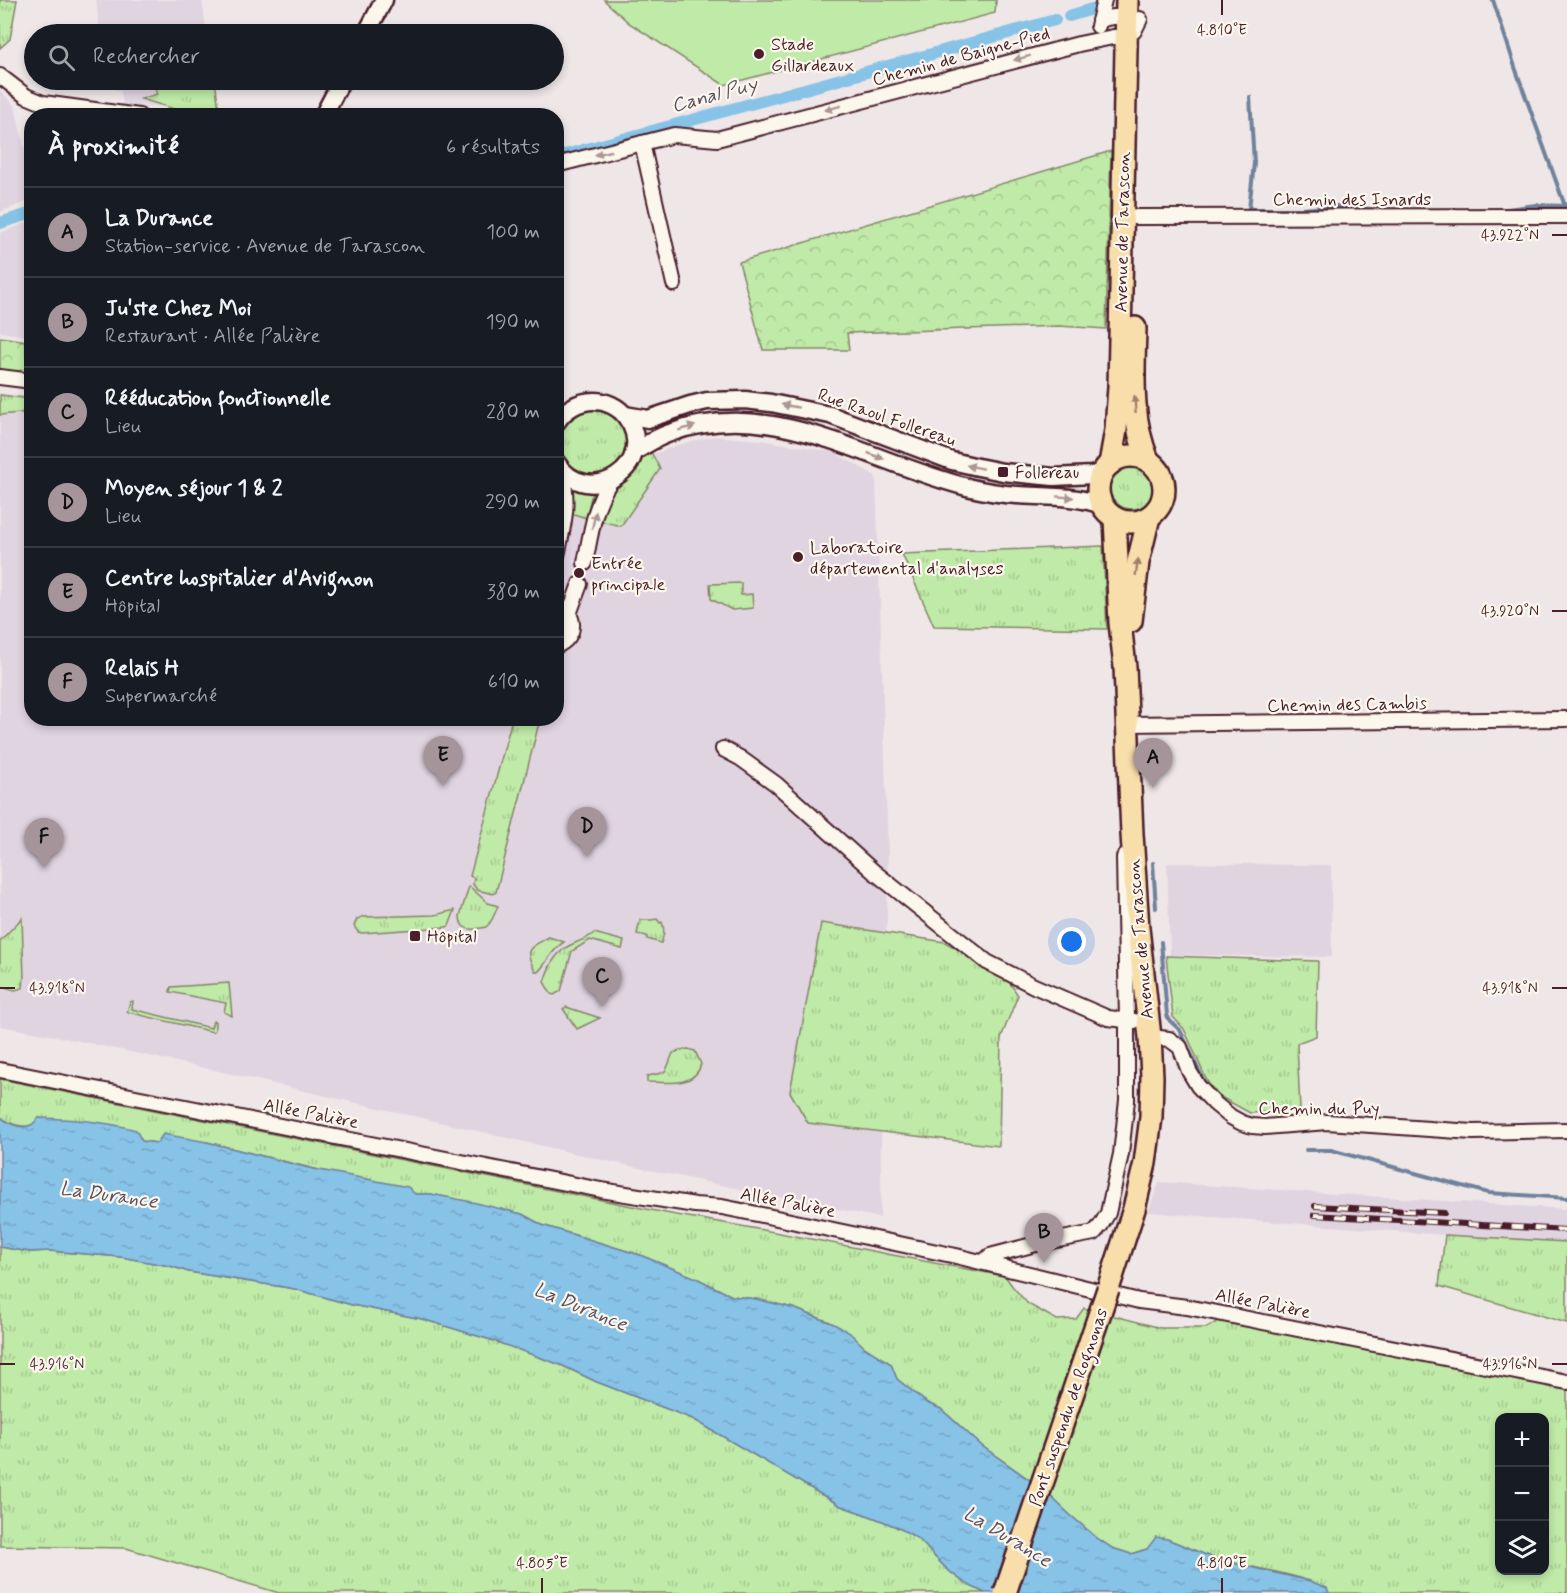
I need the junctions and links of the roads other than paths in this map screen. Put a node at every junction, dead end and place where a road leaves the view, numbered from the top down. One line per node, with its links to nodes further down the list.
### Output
1 (384, 0): 5 (street)
2 (1104, 0): 4 (street)
3 (1134, 19): 4 (street); 6 (street, Chemin de Baigne-Pied); 14 (main road, Avenue de Tarascon); 22 (main road, Avenue de Tarascon)
4 (1099, 21): 6 (street)
5 (371, 24)
6 (1095, 40): 11 (street, Chemin de Baigne-Pied, one-way to 11)
7 (0, 76): 9 (street)
8 (337, 90): 10 (street)
9 (80, 108)
10 (327, 108)
11 (642, 143): 12 (street, Chemin de Baigne-Pied, one-way to 12); 15 (street)
12 (564, 163)
13 (1567, 216): 14 (street, Chemin des Isnards)
14 (1136, 217): 21 (main road, Avenue de Tarascon, one-way to 14)
15 (674, 284)
16 (0, 377): 17 (street)
17 (24, 380)
18 (564, 413): 19 (street)
19 (625, 416): 20 (street); 22 (street, Rue Raoul Follereau, one-way to 19)
20 (634, 452): 25 (street); 26 (street, one-way to 26)
21 (1148, 460): 22 (main road); 27 (main road)
22 (1106, 468): 26 (main road)
23 (564, 470): 25 (street)
24 (564, 480): 28 (street)
25 (611, 480): 29 (street, one-way to 25)
26 (1108, 511): 27 (main road); 34 (main road, Avenue de Tarascon)
27 (1149, 517): 34 (main road, Avenue de Tarascon, one-way to 27)
28 (564, 518)
29 (585, 563)
30 (579, 584): 32 (street)
31 (564, 608): 32 (street)
32 (569, 614): 33 (street)
33 (564, 642)
34 (1125, 667): 36 (main road, Avenue de Tarascon)
35 (1567, 719): 36 (street, Chemin des Cambis)
36 (1127, 724): 38 (main road, Avenue de Tarascon)
37 (723, 749): 38 (street, Chemin du Puy)
38 (1142, 1026): 40 (street, Chemin du Puy); 41 (street); 42 (main road, Avenue de Tarascon)
39 (0, 1070): 41 (street, Allée Palière)
40 (1567, 1130)
41 (983, 1262): 43 (street, Allée Palière)
42 (1108, 1289): 44 (main road, Pont suspendu de Rognonas, bridge)
43 (1567, 1382)
44 (1005, 1593)

